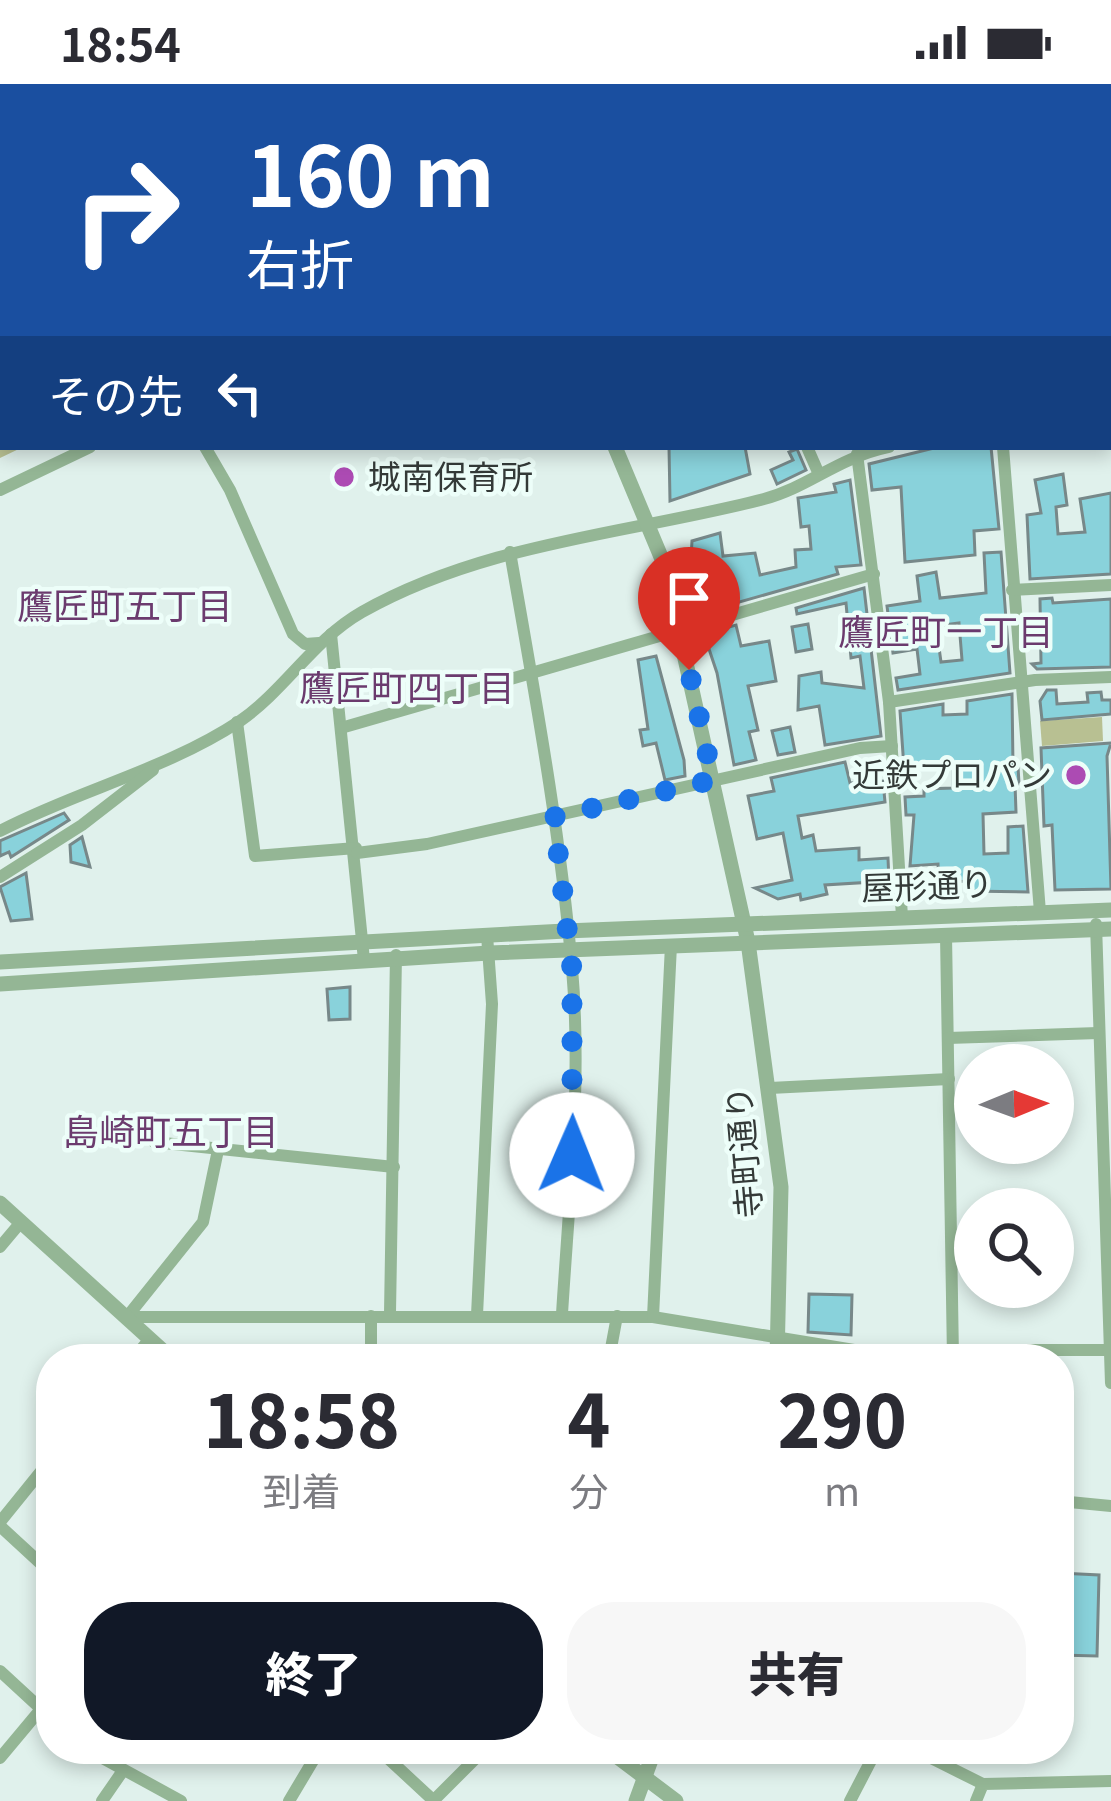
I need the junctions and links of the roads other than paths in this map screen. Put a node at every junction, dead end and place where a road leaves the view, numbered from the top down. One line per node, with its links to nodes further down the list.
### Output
1 (83, 450): 9 (street)
2 (208, 450): 16 (street)
3 (616, 450): 10 (street)
4 (808, 450): 8 (street)
5 (876, 450): 7 (street)
6 (1006, 450): 14 (street)
7 (857, 454): 8 (street); 12 (street)
8 (818, 472): 10 (street)
9 (0, 490)
10 (648, 524): 11 (street); 15 (street)
11 (510, 552): 16 (street); 17 (street)
12 (874, 574): 15 (street); 20 (street)
13 (1111, 585): 14 (street)
14 (1012, 590): 19 (street)
15 (681, 633): 17 (street); 25 (street)
16 (325, 638): 21 (street); 22 (street)
17 (532, 676): 22 (street); 26 (street)
18 (1111, 677): 19 (street)
19 (1019, 684): 20 (street); 31 (street)
20 (889, 702): 23 (street)
21 (238, 722): 24 (street); 28 (street)
22 (341, 728): 28 (street)
23 (892, 746): 25 (street); 32 (street)
24 (158, 765): 27 (street); 29 (street)
25 (713, 780): 26 (street); 33 (street)
26 (554, 817): 28 (street); 35 (street)
27 (0, 831)
28 (356, 850): 39 (street)
29 (0, 877)
30 (1103, 910): 31 (street, 屋形通り); 34 (street)
31 (1040, 912): 32 (street, 屋形通り)
32 (902, 917): 33 (street, 屋形通り)
33 (745, 923): 35 (street, 屋形通り); 40 (street, 寺町通り)
34 (1103, 929): 37 (street, 屋形通り); 48 (street)
35 (565, 931): 36 (street, 屋形通り); 42 (street)
36 (487, 935): 38 (street, 屋形通り); 43 (street)
37 (946, 935): 40 (street, 屋形通り); 49 (street)
38 (395, 940): 39 (street, 屋形通り); 44 (street)
39 (363, 942): 45 (street); 46 (street, 屋形通り)
40 (748, 942): 41 (street, 屋形通り); 51 (street, 寺町通り)
41 (670, 945): 42 (street, 屋形通り); 64 (street)
42 (570, 950): 43 (street, 屋形通り); 59 (street)
43 (489, 953): 44 (street, 屋形通り); 60 (street)
44 (396, 958): 45 (street, 屋形通り); 54 (street)
45 (364, 960): 47 (street, 屋形通り)
46 (0, 962)
47 (0, 984)
48 (1102, 1028): 49 (street); 74 (street)
49 (948, 1038): 50 (street)
50 (949, 1079): 51 (street); 73 (street)
51 (770, 1088): 66 (street, 寺町通り)
52 (154, 1142): 53 (street)
53 (218, 1150): 54 (street); 63 (street)
54 (394, 1167): 58 (street)
55 (0, 1203): 56 (street)
56 (21, 1222): 57 (street); 63 (street)
57 (0, 1247)
58 (390, 1313): 60 (street); 61 (street)
59 (562, 1314): 60 (street); 62 (street)
60 (477, 1315)
61 (371, 1316): 63 (street); 69 (street)
62 (617, 1316): 64 (street); 70 (street)
63 (127, 1317): 65 (street)
64 (653, 1317): 66 (street)
65 (150, 1339): 67 (street); 68 (street)
66 (780, 1341): 71 (street, 寺町通り); 72 (street)
67 (146, 1344)
68 (156, 1344)
69 (371, 1344)
70 (612, 1344)
71 (780, 1344)
72 (805, 1344)
73 (953, 1344)
74 (1109, 1350): 75 (street); 76 (street)
75 (1074, 1351)
76 (1111, 1383)
77 (36, 1479): 80 (street)
78 (1074, 1502): 79 (street)
79 (1111, 1505)
80 (0, 1524): 81 (street)
81 (36, 1559)
82 (0, 1671): 83 (street)
83 (36, 1704)
84 (36, 1723): 85 (street)
85 (0, 1758)
86 (109, 1764): 94 (street)
87 (311, 1764): 100 (street)
88 (394, 1764): 101 (street)
89 (470, 1764): 101 (street)
90 (626, 1764): 95 (street)
91 (649, 1764): 95 (street)
92 (869, 1764): 104 (street)
93 (943, 1764): 97 (street)
94 (122, 1772): 98 (street); 99 (street)
95 (644, 1778): 102 (street); 103 (street)
96 (1111, 1780): 97 (street)
97 (983, 1784): 105 (street)
98 (102, 1801)
99 (181, 1801)
100 (289, 1801)
101 (434, 1801)
102 (636, 1801)
103 (676, 1801)
104 (850, 1801)
105 (976, 1801)

